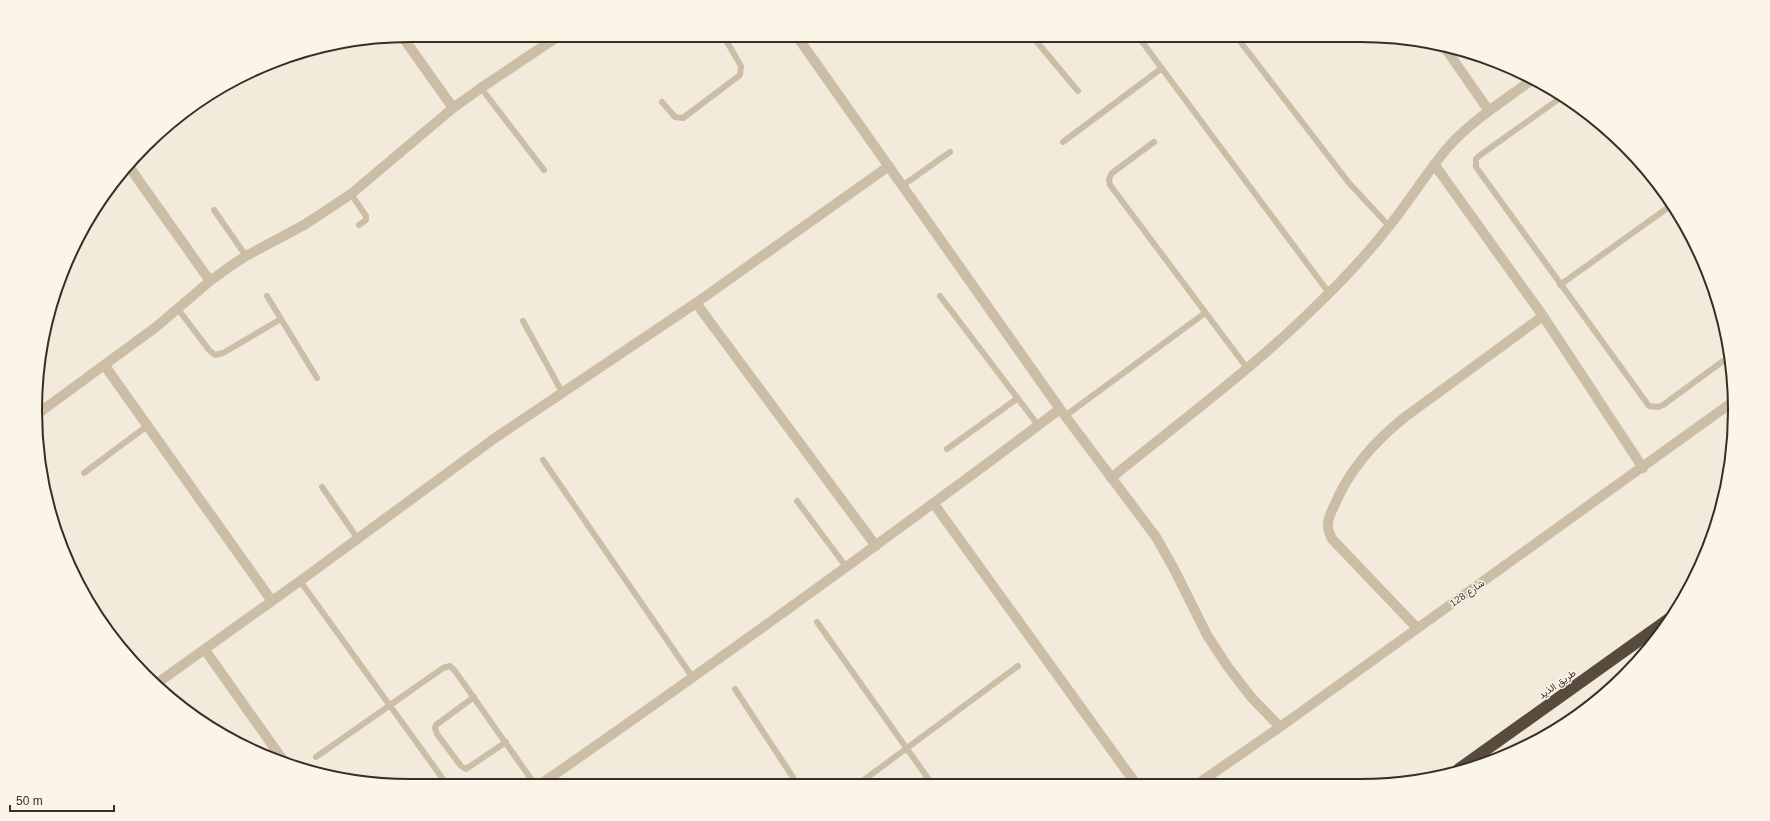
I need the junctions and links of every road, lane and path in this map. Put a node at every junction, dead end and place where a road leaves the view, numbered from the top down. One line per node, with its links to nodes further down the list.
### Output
1 (406, 42): 15 (street)
2 (550, 42): 11 (street)
3 (727, 42): 14 (lane)
4 (801, 42): 21 (street)
5 (1037, 42): 12 (lane)
6 (1142, 42): 9 (lane)
7 (1240, 42): 29 (lane)
8 (1449, 53): 16 (street)
9 (1162, 68): 17 (lane); 33 (lane)
10 (1528, 83): 16 (street)
11 (481, 88): 15 (street); 23 (lane)
12 (1078, 91)
13 (1558, 100): 32 (lane)
14 (662, 102)
15 (453, 108): 25 (street)
16 (1489, 111): 20 (street)
17 (1063, 142)
18 (1154, 142): 38 (lane)
19 (950, 152): 24 (lane)
20 (1434, 164): 29 (street); 39 (street)
21 (888, 166): 24 (street); 36 (street)
22 (131, 170): 31 (street)
23 (544, 170)
24 (902, 186): 50 (street)
25 (351, 194): 28 (lane); 30 (street)
26 (1667, 208): 32 (lane)
27 (214, 210): 30 (lane)
28 (359, 225)
29 (1389, 226): 33 (street)
30 (246, 256): 31 (street)
31 (210, 281): 37 (street)
32 (1560, 285): 42 (lane)
33 (1329, 293): 44 (street)
34 (268, 296): 40 (lane)
35 (940, 296): 47 (lane)
36 (696, 304): 46 (street); 62 (street)
37 (178, 309): 40 (lane); 43 (street)
38 (1205, 313): 44 (lane); 50 (lane)
39 (1543, 316): 55 (street); 68 (street)
40 (281, 319): 45 (lane)
41 (523, 321): 46 (lane)
42 (1725, 360)
43 (105, 366): 49 (street); 52 (street)
44 (1247, 368): 57 (street)
45 (318, 378)
46 (562, 392): 61 (street)
47 (1018, 398): 51 (lane); 53 (lane)
48 (1728, 406): 55 (street, شارع 128)
49 (42, 411)
50 (1062, 412): 51 (street); 57 (street)
51 (1038, 425): 60 (street)
52 (147, 426): 56 (lane); 65 (street)
53 (947, 449)
54 (542, 460): 71 (lane)
55 (1643, 468): 68 (street, شارع 128)
56 (84, 473)
57 (1111, 478): 76 (street)
58 (322, 486): 61 (lane)
59 (797, 500): 63 (lane)
60 (934, 504): 62 (street); 88 (street)
61 (358, 539): 64 (street)
62 (876, 546): 63 (street)
63 (848, 568): 71 (street)
64 (300, 581): 65 (street); 75 (lane)
65 (272, 601): 69 (street)
66 (817, 622): 78 (lane)
67 (1657, 627): 81 (highway, طريق الذيد)
68 (1417, 628): 76 (street, شارع 128)
69 (204, 650): 72 (street); 79 (street)
70 (1018, 666): 78 (lane)
71 (693, 678): 84 (street)
72 (160, 681)
73 (734, 689): 85 (lane)
74 (474, 697): 75 (lane); 77 (lane); 77 (lane)
75 (390, 705): 80 (lane); 82 (lane)
76 (1280, 727): 89 (street, شارع 128)
77 (506, 742): 83 (lane)
78 (906, 750): 86 (lane); 87 (lane)
79 (279, 754)
80 (316, 757)
81 (1468, 762)
82 (443, 779)
83 (532, 779)
84 (547, 779)
85 (794, 779)
86 (864, 779)
87 (928, 779)
88 (1132, 779)
89 (1205, 779)

